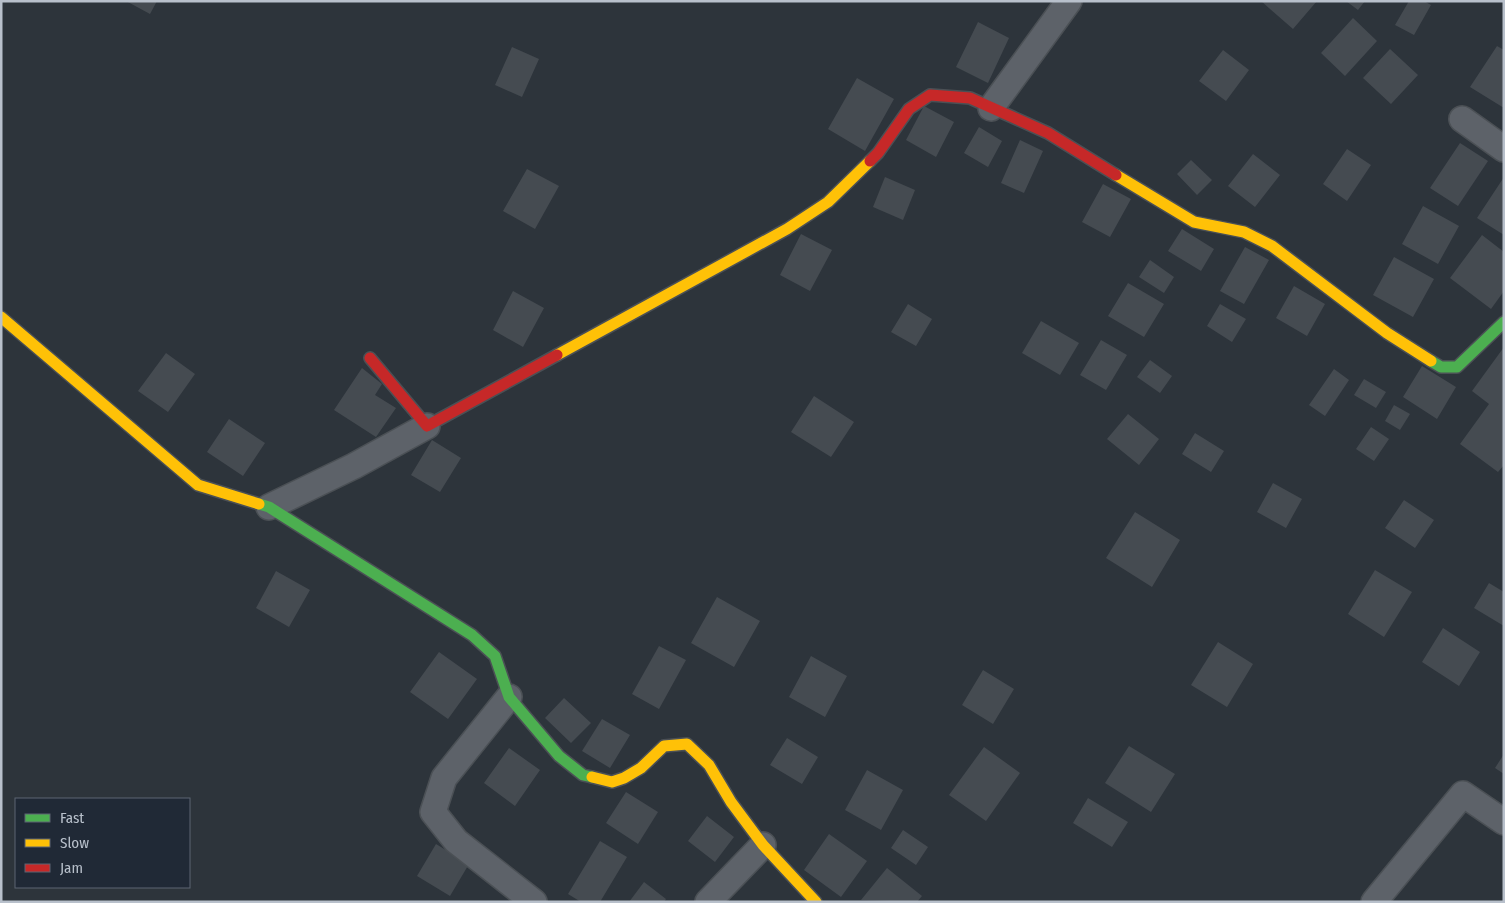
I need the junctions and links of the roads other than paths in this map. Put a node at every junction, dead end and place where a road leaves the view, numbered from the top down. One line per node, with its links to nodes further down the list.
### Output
1 (1069, 1): 2 (street)
2 (991, 108): 6 (street); 8 (street)
3 (1462, 119): 4 (street)
4 (1504, 149)
5 (1, 317): 9 (street)
6 (1504, 322)
7 (370, 358): 8 (street)
8 (427, 426): 9 (street)
9 (268, 507): 10 (street)
10 (509, 697): 12 (street); 13 (street)
11 (1504, 822): 16 (street)
12 (763, 845): 14 (street); 15 (street)
13 (534, 902)
14 (708, 902)
15 (816, 902)
16 (1374, 902)

